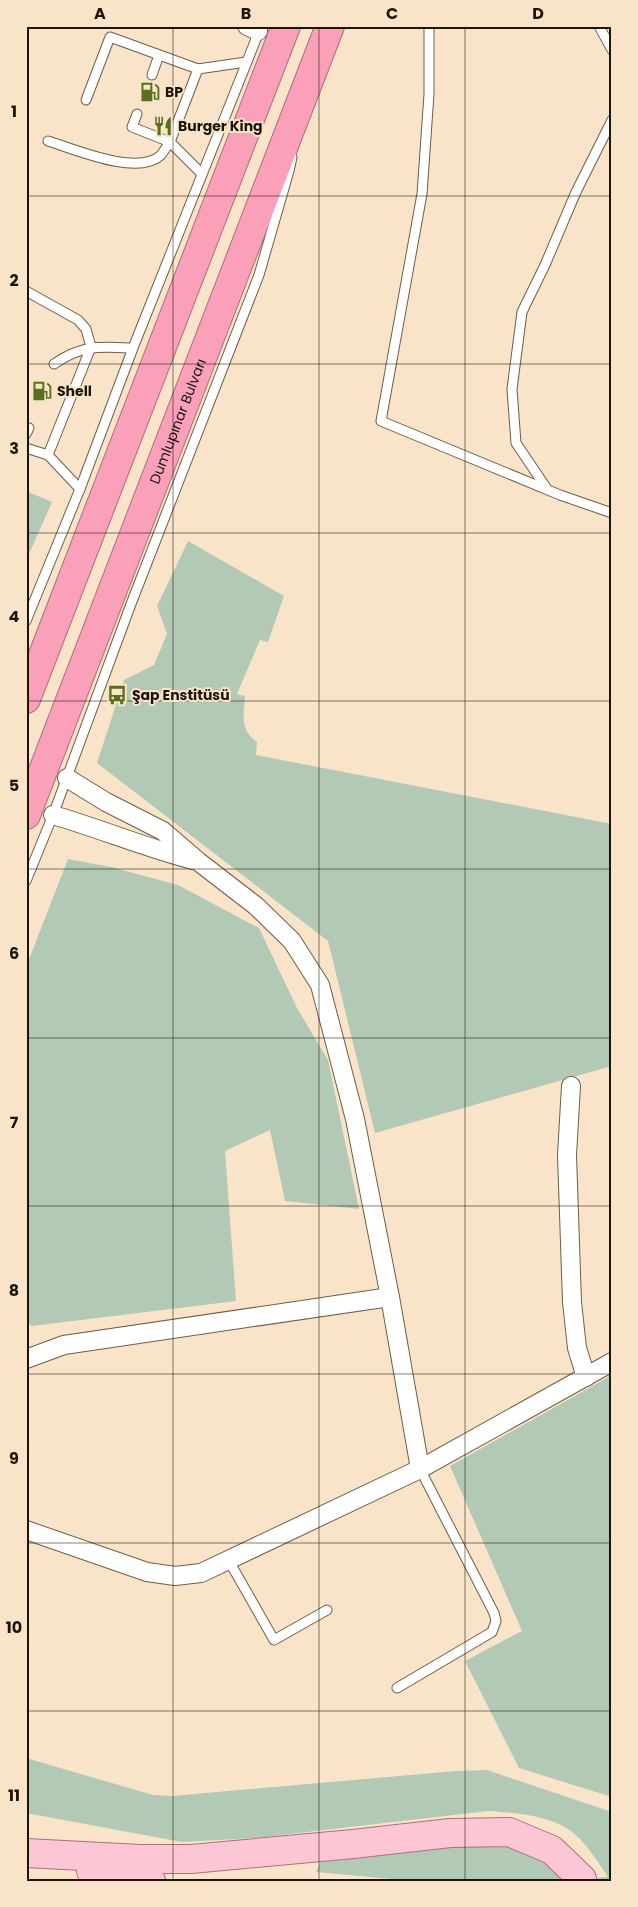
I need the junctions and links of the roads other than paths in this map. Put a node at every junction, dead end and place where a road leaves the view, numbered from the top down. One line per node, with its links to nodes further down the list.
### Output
1 (286, 26): 30 (highway)
2 (330, 26): 11 (highway, Dumlupınar Bulvarı)
3 (429, 26): 27 (lane)
4 (599, 26): 6 (lane)
5 (255, 28): 8 (lane)
6 (612, 50)
7 (159, 55): 9 (lane); 10 (lane); 12 (lane)
8 (246, 62): 9 (lane); 19 (lane)
9 (198, 69): 16 (lane)
10 (152, 75)
11 (303, 95): 17 (lane); 32 (highway, Dumlupınar Bulvarı)
12 (86, 100)
13 (137, 114): 16 (lane)
14 (612, 120): 27 (lane)
15 (48, 141): 16 (lane)
16 (170, 142): 19 (lane)
17 (295, 143)
18 (293, 152): 31 (lane)
19 (202, 174): 22 (lane)
20 (26, 291): 21 (lane)
21 (91, 347): 22 (lane); 23 (lane); 25 (lane)
22 (133, 348): 26 (lane)
23 (54, 364)
24 (26, 448): 25 (lane)
25 (48, 455): 26 (lane)
26 (80, 489): 29 (lane)
27 (547, 490): 28 (lane)
28 (612, 513)
29 (26, 621)
30 (26, 699)
31 (67, 778): 33 (lane); 34 (street)
32 (26, 815)
33 (54, 815): 34 (street); 35 (lane)
34 (198, 862): 37 (street)
35 (26, 881)
36 (571, 1086): 40 (street)
37 (390, 1297): 38 (street); 41 (street)
38 (26, 1359)
39 (612, 1362): 40 (street)
40 (586, 1377): 41 (street)
41 (420, 1470): 43 (street); 45 (lane)
42 (26, 1530): 43 (street)
43 (230, 1561): 44 (lane)
44 (327, 1610)
45 (397, 1688)
46 (26, 1853): 48 (main road)
47 (26, 1858): 49 (main road)
48 (582, 1879)
49 (151, 1881)

